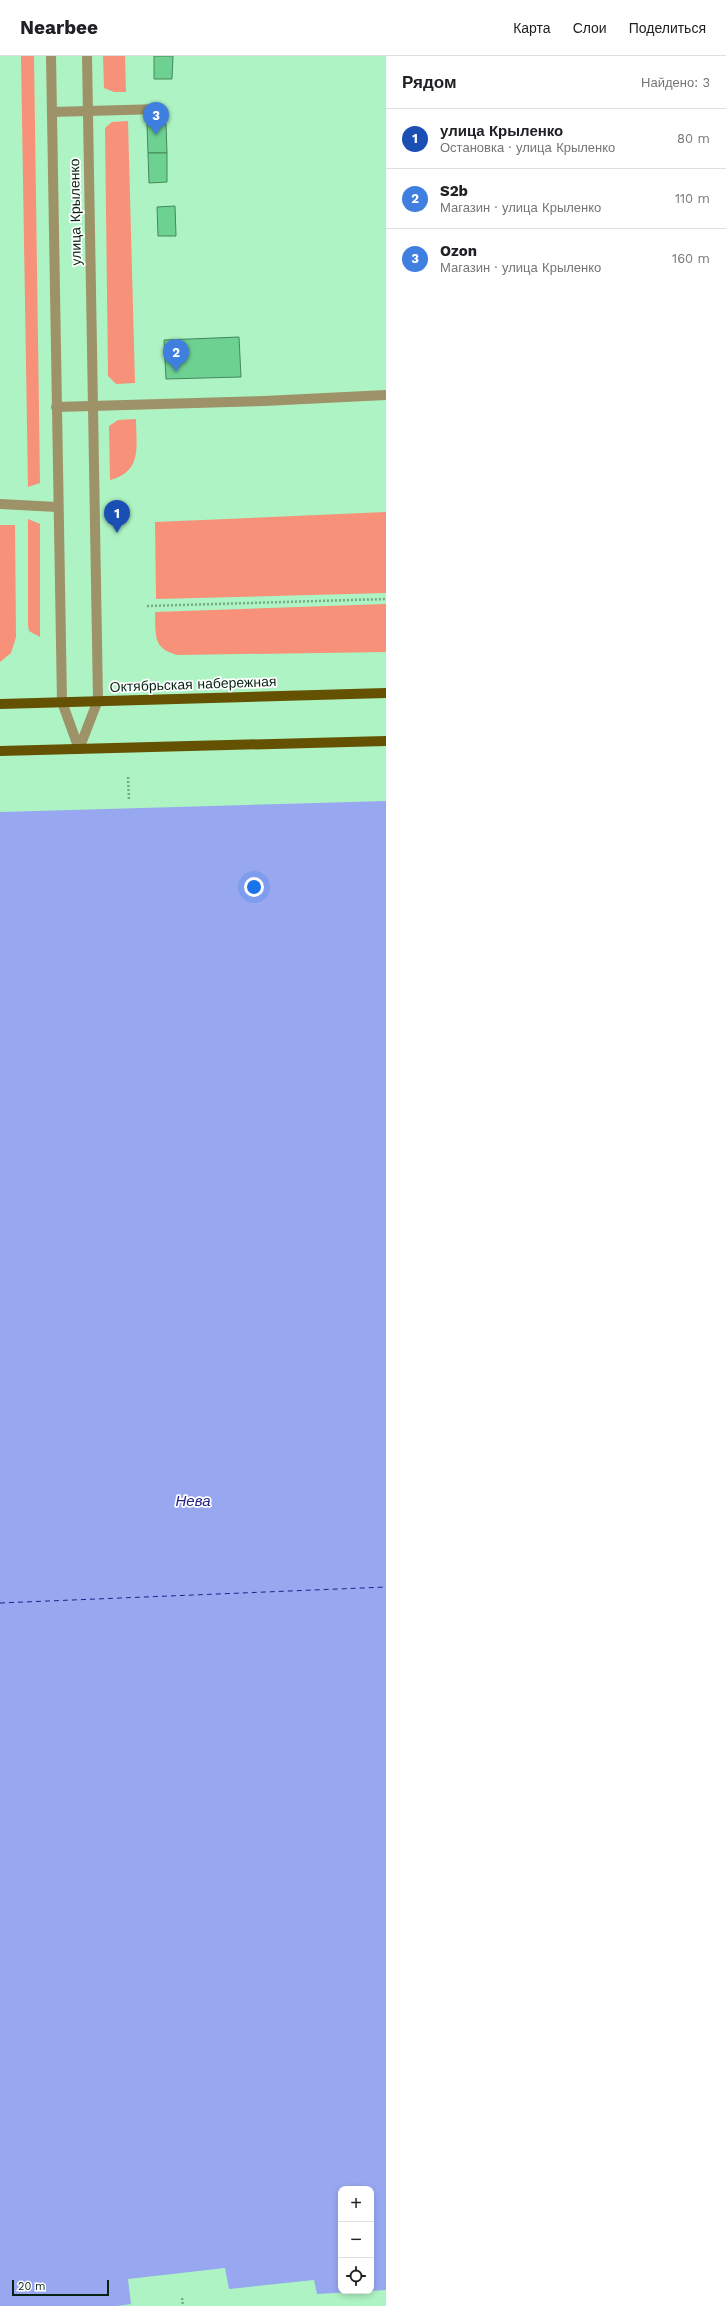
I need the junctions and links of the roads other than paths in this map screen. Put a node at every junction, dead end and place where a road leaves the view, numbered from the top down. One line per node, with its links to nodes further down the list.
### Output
1 (51, 56): 5 (street, улица Крыленко)
2 (87, 56): 4 (street, улица Крыленко)
3 (160, 110): 4 (street)
4 (88, 111): 5 (street); 7 (street, улица Крыленко)
5 (52, 112): 8 (street, улица Крыленко)
6 (386, 395): 7 (street)
7 (92, 406): 8 (street); 12 (street, улица Крыленко)
8 (56, 407): 10 (street, улица Крыленко)
9 (0, 504): 10 (street)
10 (57, 507): 13 (street, улица Крыленко)
11 (386, 693): 12 (main road, Октябрьская набережная)
12 (98, 700): 13 (main road, Октябрьская набережная); 16 (street, улица Крыленко)
13 (62, 702): 14 (main road, Октябрьская набережная); 16 (street, улица Крыленко)
14 (0, 704)
15 (386, 741): 16 (main road)
16 (79, 749): 17 (main road)
17 (0, 751)

